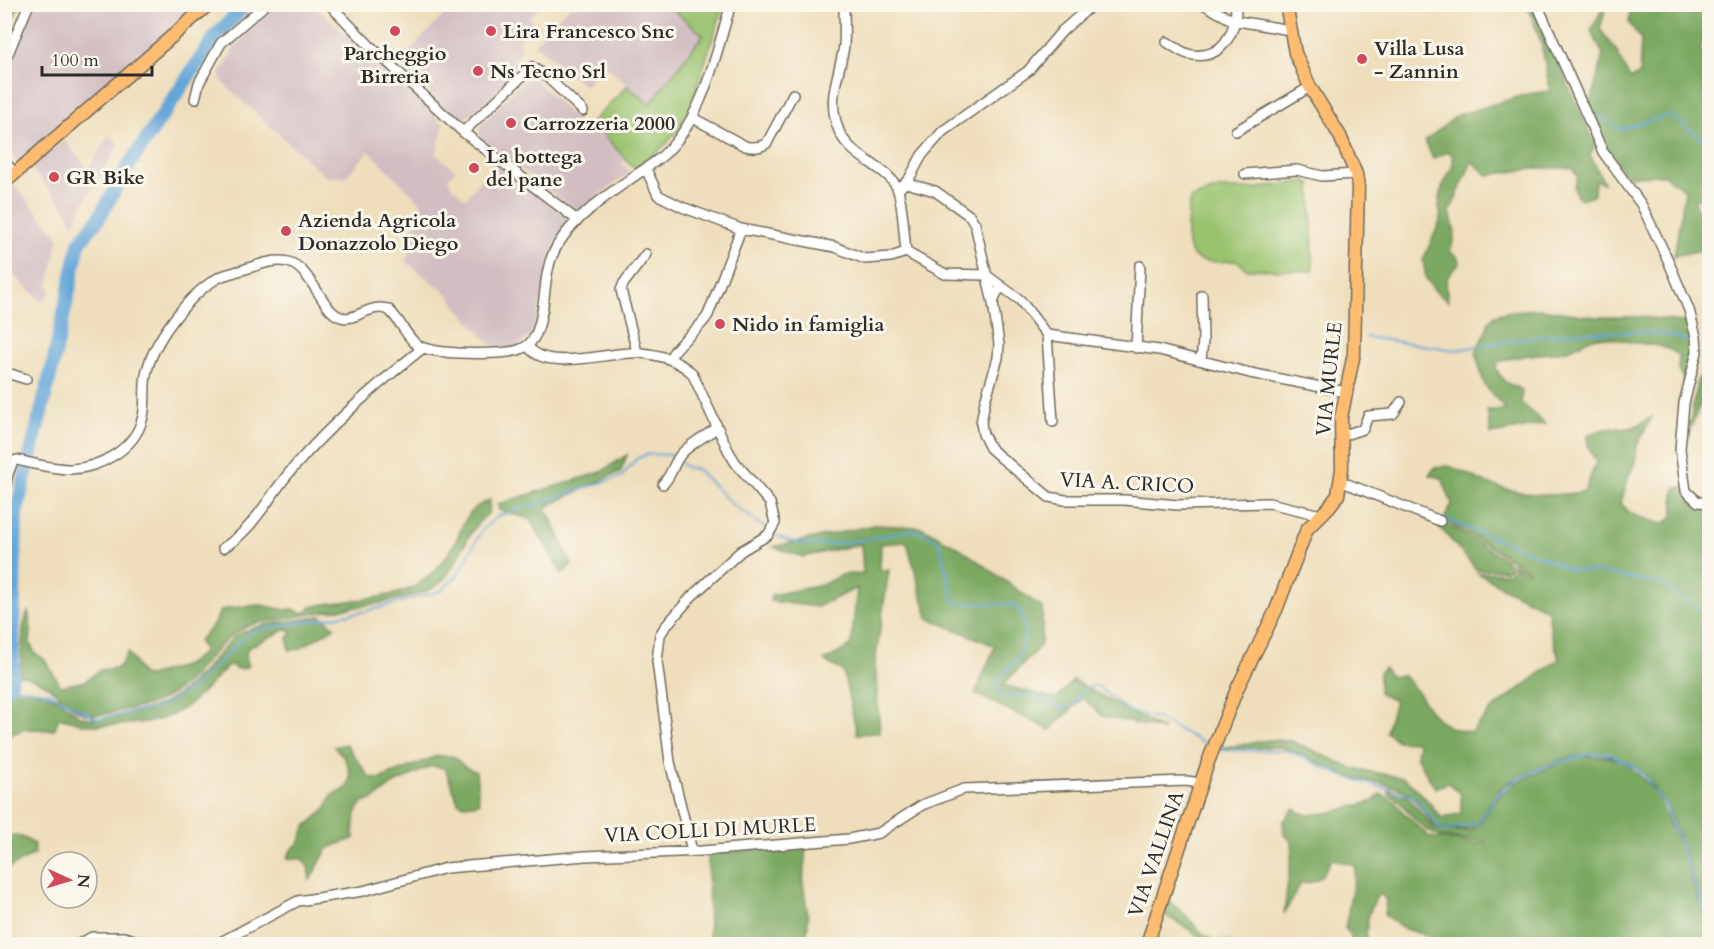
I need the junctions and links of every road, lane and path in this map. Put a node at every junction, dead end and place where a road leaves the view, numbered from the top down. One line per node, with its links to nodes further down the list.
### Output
1 (29, 4): 15 (street)
2 (209, 4): 25 (main road)
3 (266, 4): 18 (street)
4 (329, 4): 22 (street)
5 (731, 4): 20 (street)
6 (844, 4): 29 (street)
7 (1093, 4): 29 (street)
8 (1203, 4): 12 (street)
9 (1236, 4): 12 (street)
10 (1286, 4): 13 (main road, VIA MURLE)
11 (1537, 4): 56 (street)
12 (1236, 21): 13 (street); 14 (street)
13 (1290, 30): 16 (main road, VIA MURLE)
14 (1167, 42)
15 (4, 63)
16 (1310, 87): 21 (street); 27 (main road, VIA MURLE)
17 (793, 94): 20 (street)
18 (195, 99)
19 (583, 111): 22 (street)
20 (693, 118): 24 (street)
21 (1236, 131)
22 (463, 132): 30 (street)
23 (4, 161): 25 (street)
24 (646, 169): 30 (street); 31 (street)
25 (15, 174): 28 (main road)
26 (1245, 174): 27 (street)
27 (1356, 174): 48 (main road, VIA MURLE)
28 (4, 183)
29 (902, 186): 32 (street); 35 (street, VIA A. CRICO)
30 (577, 220): 40 (street)
31 (741, 229): 32 (street); 44 (street)
32 (906, 252): 35 (street)
33 (646, 254): 43 (street)
34 (1140, 266): 42 (street)
35 (986, 275): 36 (street); 38 (street, VIA A. CRICO)
36 (1002, 286): 38 (street); 39 (street)
37 (1202, 295): 45 (street)
38 (993, 303): 57 (street, VIA A. CRICO)
39 (1047, 335): 42 (street); 50 (street)
40 (528, 346): 41 (street); 43 (street)
41 (423, 348): 55 (street); 59 (street)
42 (1136, 348): 45 (street)
43 (637, 352): 44 (street)
44 (670, 358): 51 (street)
45 (1201, 360): 48 (street)
46 (4, 372): 47 (street)
47 (26, 379)
48 (1346, 392): 52 (main road, VIA MURLE)
49 (1401, 402): 52 (street)
50 (1053, 422)
51 (717, 428): 54 (street); 61 (street)
52 (1341, 436): 53 (main road, VIA MURLE)
53 (1340, 481): 57 (main road, VIA MURLE); 58 (street)
54 (663, 484)
55 (4, 494)
56 (1710, 503)
57 (1321, 514): 60 (main road, VIA MURLE)
58 (1440, 521)
59 (224, 548)
60 (1203, 776): 61 (street, VIA COLLI DI MURLE); 65 (main road, VIA VALLINA)
61 (692, 851): 64 (street, VIA COLLI DI MURLE)
62 (79, 945): 63 (street)
63 (149, 945)
64 (217, 945)
65 (1147, 945)

